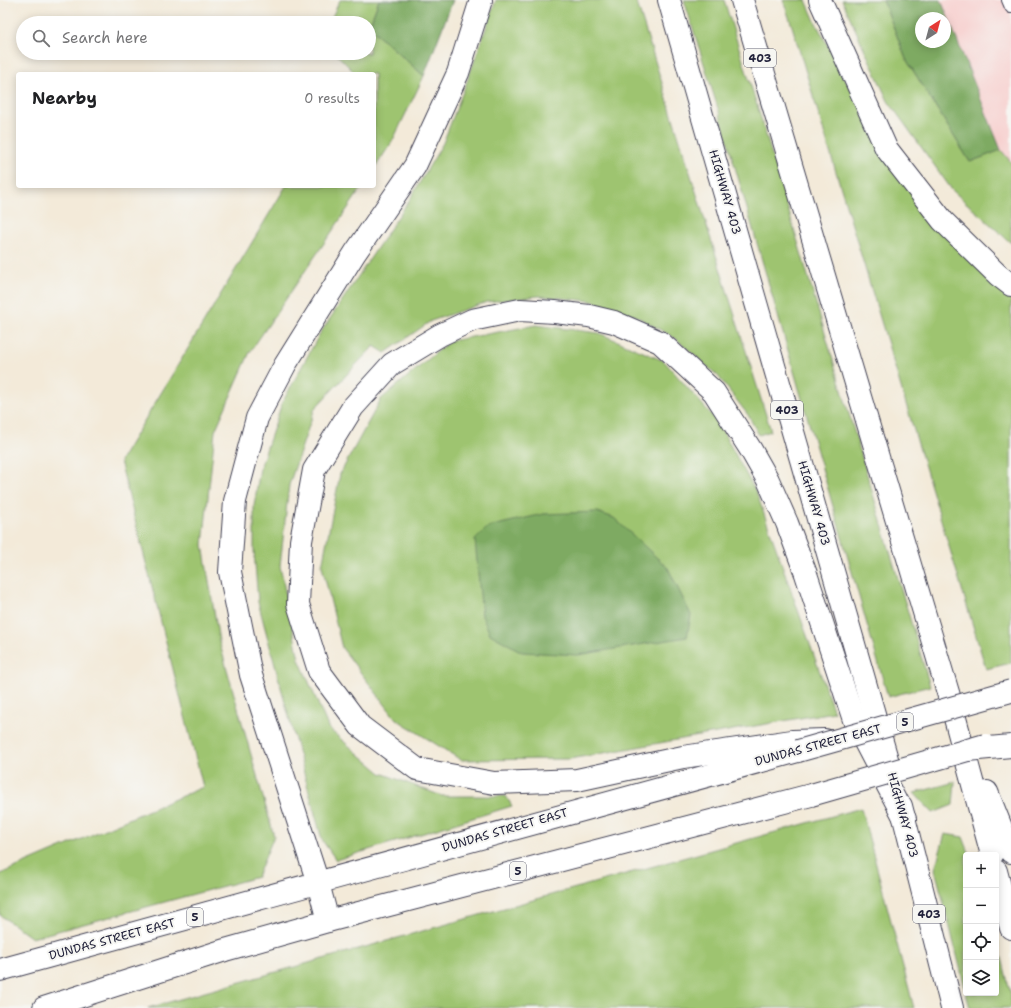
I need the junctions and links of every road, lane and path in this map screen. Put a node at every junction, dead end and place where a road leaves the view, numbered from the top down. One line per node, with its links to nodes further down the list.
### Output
1 (481, 0): 18 (main road)
2 (669, 0): 14 (main road, HIGHWAY 403 / 403)
3 (742, 0): 9 (main road, 403)
4 (820, 0): 7 (main road)
5 (1008, 0): 6 (lane)
6 (1011, 7)
7 (1011, 285)
8 (1011, 692): 11 (main road, DUNDAS STREET EAST / 5, bridge)
9 (949, 696): 15 (main road, 403); 16 (main road)
10 (1011, 738): 13 (main road, 5, bridge)
11 (795, 746): 14 (main road); 18 (main road, DUNDAS STREET EAST / 5)
12 (1011, 746): 13 (main road, bridge)
13 (967, 750): 19 (main road, 5, bridge)
14 (905, 819): 23 (main road, HIGHWAY 403 / 403)
15 (991, 852)
16 (1011, 852)
17 (999, 882): 20 (main road)
18 (318, 883): 19 (main road); 21 (main road, DUNDAS STREET EAST / 5)
19 (328, 921): 22 (main road, 5)
20 (1011, 928)
21 (0, 970)
22 (44, 1008)
23 (952, 1008)

